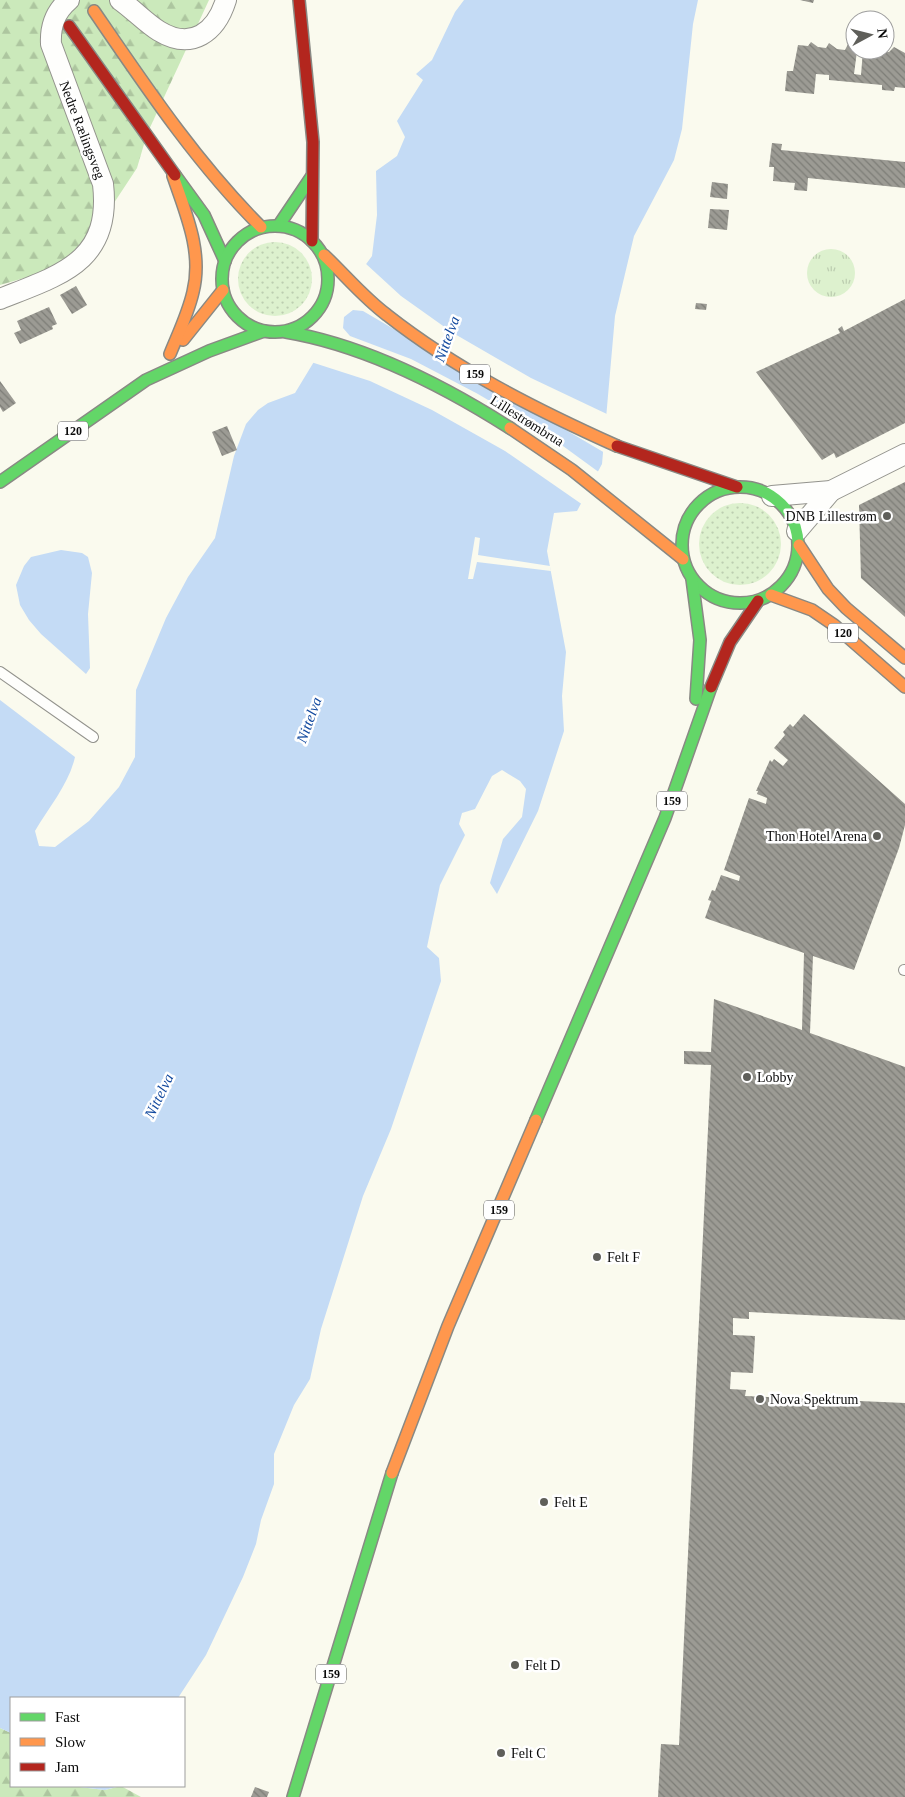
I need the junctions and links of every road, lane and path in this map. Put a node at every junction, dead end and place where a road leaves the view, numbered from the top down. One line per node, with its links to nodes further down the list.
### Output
1 (69, 0): 15 (street, Nedre Rælingsveg)
2 (120, 0): 3 (street)
3 (226, 0)
4 (298, 0): 8 (main road)
5 (94, 11): 10 (main road)
6 (69, 26): 7 (main road)
7 (169, 165): 13 (main road); 18 (main road)
8 (312, 176): 9 (main road); 11 (main road)
9 (279, 226): 10 (main road, 159); 11 (main road, 159)
10 (261, 227): 13 (main road, 159)
11 (312, 241): 12 (main road, 159)
12 (324, 255): 17 (main road, 159); 22 (main road, Lillestrømbrua / 159)
13 (225, 261): 14 (main road, 159)
14 (222, 290): 16 (main road, 159); 18 (main road, 120)
15 (0, 299)
16 (264, 331): 17 (main road, 159); 19 (main road, 120)
17 (286, 332): 26 (main road, Lillestrømbrua / 159)
18 (170, 354): 19 (main road, 120)
19 (146, 380): 21 (main road, 120)
20 (905, 454): 23 (street)
21 (0, 482)
22 (737, 487): 24 (main road, 159); 26 (main road, 159)
23 (831, 491): 24 (street); 25 (street)
24 (772, 496): 25 (main road, 159)
25 (798, 538): 28 (main road, 159); 30 (main road, 120)
26 (683, 559): 27 (main road, 159)
27 (692, 579): 29 (main road, 159); 33 (main road, 159)
28 (771, 595): 29 (main road, 159); 32 (main road, 120)
29 (758, 601): 33 (main road, 159)
30 (905, 658)
31 (0, 672): 34 (lane)
32 (905, 687)
33 (697, 726): 35 (main road, 159)
34 (93, 737)
35 (368, 1550): 36 (main road); 37 (main road, 159)
36 (332, 1709)
37 (293, 1797)

